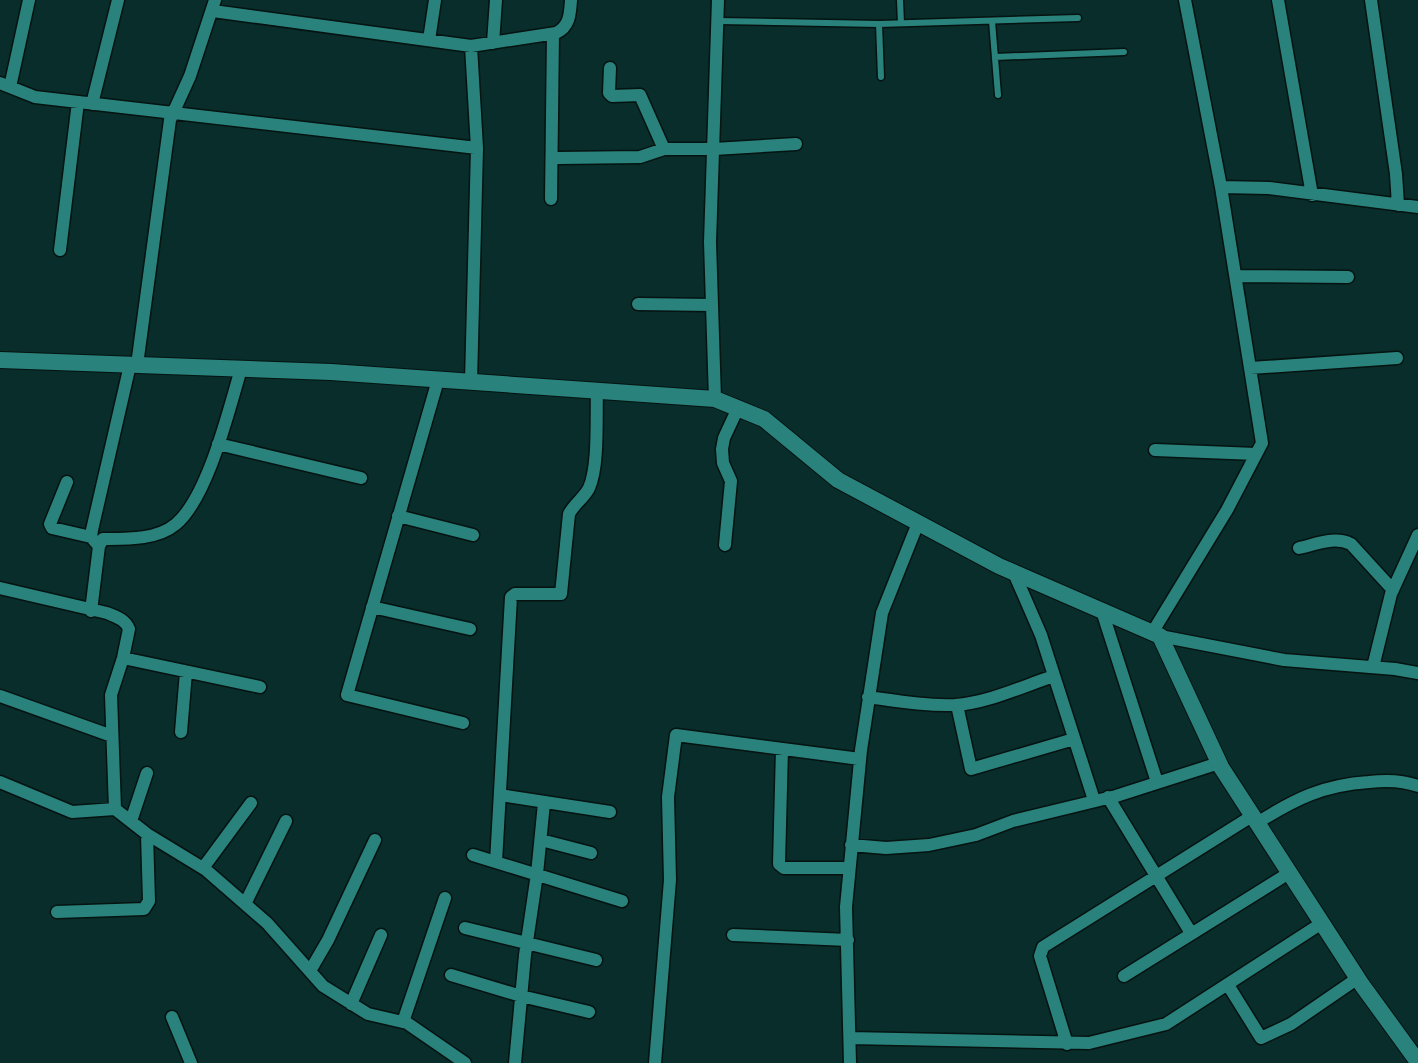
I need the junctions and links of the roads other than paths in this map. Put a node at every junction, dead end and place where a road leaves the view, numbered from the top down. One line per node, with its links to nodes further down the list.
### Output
1 (29, 0): 25 (street)
2 (118, 0): 28 (street)
3 (435, 0): 18 (street)
4 (496, 0): 19 (street)
5 (571, 0): 17 (street)
6 (718, 0): 13 (street)
7 (900, 0): 15 (lane)
8 (1185, 0): 35 (street)
9 (1278, 0): 36 (street)
10 (1371, 0): 38 (street)
11 (214, 6): 18 (street); 29 (street)
12 (1078, 18): 14 (lane)
13 (718, 21): 16 (lane); 33 (street)
14 (992, 21): 15 (lane); 22 (lane)
15 (901, 23): 16 (lane)
16 (879, 24): 24 (lane)
17 (553, 34): 19 (street); 37 (street)
18 (429, 40): 20 (street)
19 (493, 43): 20 (street)
20 (471, 46): 31 (street)
21 (1124, 52): 22 (lane)
22 (995, 57): 26 (lane)
23 (610, 68): 32 (street)
24 (881, 77)
25 (5, 85): 27 (street)
26 (998, 95)
27 (78, 102): 28 (street); 40 (street)
28 (92, 104): 29 (street)
29 (172, 115): 31 (street); 47 (street)
30 (796, 144): 33 (street)
31 (477, 148): 51 (street)
32 (664, 149): 33 (street); 34 (street)
33 (714, 149): 44 (street)
34 (558, 158)
35 (1221, 187): 36 (street); 41 (street)
36 (1312, 195): 38 (street)
37 (551, 199)
38 (1398, 205): 39 (street)
39 (1418, 207)
40 (60, 250)
41 (1236, 276): 42 (street); 48 (street)
42 (1348, 277)
43 (638, 304): 44 (street)
44 (712, 305): 53 (street)
45 (1397, 358): 48 (street)
46 (0, 360): 47 (street)
47 (133, 365): 49 (street); 64 (street)
48 (1250, 368): 57 (street)
49 (241, 369): 50 (street); 55 (street)
50 (438, 380): 51 (street); 60 (street)
51 (471, 382): 52 (street)
52 (597, 391): 53 (street); 95 (street)
53 (715, 399): 54 (street)
54 (738, 408): 61 (street); 65 (street)
55 (218, 444): 58 (street); 64 (street)
56 (1155, 450): 57 (street)
57 (1256, 454): 74 (street)
58 (361, 478)
59 (67, 482): 64 (street)
60 (398, 516): 62 (street); 70 (street)
61 (918, 523): 67 (street); 82 (street)
62 (473, 535)
63 (1418, 535): 69 (street)
64 (95, 542): 71 (street)
65 (725, 545)
66 (1299, 548): 69 (street)
67 (1014, 573): 72 (street); 79 (street)
68 (0, 588): 71 (street)
69 (1393, 590): 76 (street)
70 (372, 607): 73 (street); 84 (street)
71 (91, 611): 75 (street)
72 (1102, 611): 74 (street); 93 (street)
73 (470, 629)
74 (1156, 635): 76 (street); 90 (street)
75 (123, 658): 77 (street); 86 (street)
76 (1373, 667): 78 (street)
77 (187, 672): 80 (street); 85 (street)
78 (1418, 673)
79 (1054, 676): 83 (street); 87 (street)
80 (260, 687)
81 (0, 696): 86 (street)
82 (868, 697): 83 (street); 89 (street)
83 (957, 705): 87 (street)
84 (463, 723)
85 (181, 732)
86 (112, 736): 100 (street)
87 (1074, 740): 97 (street)
88 (782, 749): 89 (street); 113 (street); 145 (street)
89 (860, 759): 108 (street)
90 (1219, 763): 93 (street); 102 (street)
91 (147, 773): 103 (street)
92 (0, 782): 100 (street)
93 (1157, 782): 96 (street)
94 (1418, 786): 102 (street)
95 (500, 795): 99 (street); 111 (street)
96 (1108, 797): 97 (street); 116 (street)
97 (1094, 800): 108 (street)
98 (251, 803): 112 (street)
99 (544, 803): 101 (street); 107 (street)
100 (116, 808): 103 (street)
101 (610, 812)
102 (1255, 819): 114 (street); 116 (street)
103 (131, 821): 105 (street)
104 (286, 821): 119 (street)
105 (147, 834): 112 (street); 120 (street)
106 (375, 840): 129 (street)
107 (541, 840): 109 (street); 115 (street)
108 (851, 845): 113 (street)
109 (592, 853)
110 (473, 855): 111 (street)
111 (496, 862): 115 (street)
112 (203, 868): 119 (street)
113 (849, 868): 126 (street)
114 (1289, 873): 121 (street); 123 (street)
115 (537, 874): 118 (street); 127 (street)
116 (1158, 876): 123 (street); 140 (street)
117 (445, 898): 138 (street)
118 (622, 901)
119 (245, 904): 129 (street)
120 (57, 912)
121 (1322, 923): 132 (street); 133 (street)
122 (465, 928): 127 (street)
123 (1192, 933): 131 (street)
124 (381, 935): 135 (street)
125 (733, 935): 126 (street)
126 (848, 940): 139 (street)
127 (526, 944): 128 (street); 134 (street)
128 (596, 960)
129 (310, 971): 135 (street)
130 (452, 975): 134 (street)
131 (1124, 976)
132 (1358, 978): 133 (street); 141 (street)
133 (1228, 985): 140 (street)
134 (521, 996): 136 (street); 144 (street)
135 (351, 1004): 138 (street)
136 (589, 1012)
137 (172, 1017): 142 (street)
138 (403, 1022): 143 (street)
139 (850, 1038): 140 (street); 146 (street)
140 (1067, 1044)
141 (1418, 1062)
142 (191, 1063)
143 (465, 1063)
144 (515, 1063)
145 (655, 1063)
146 (850, 1063)

